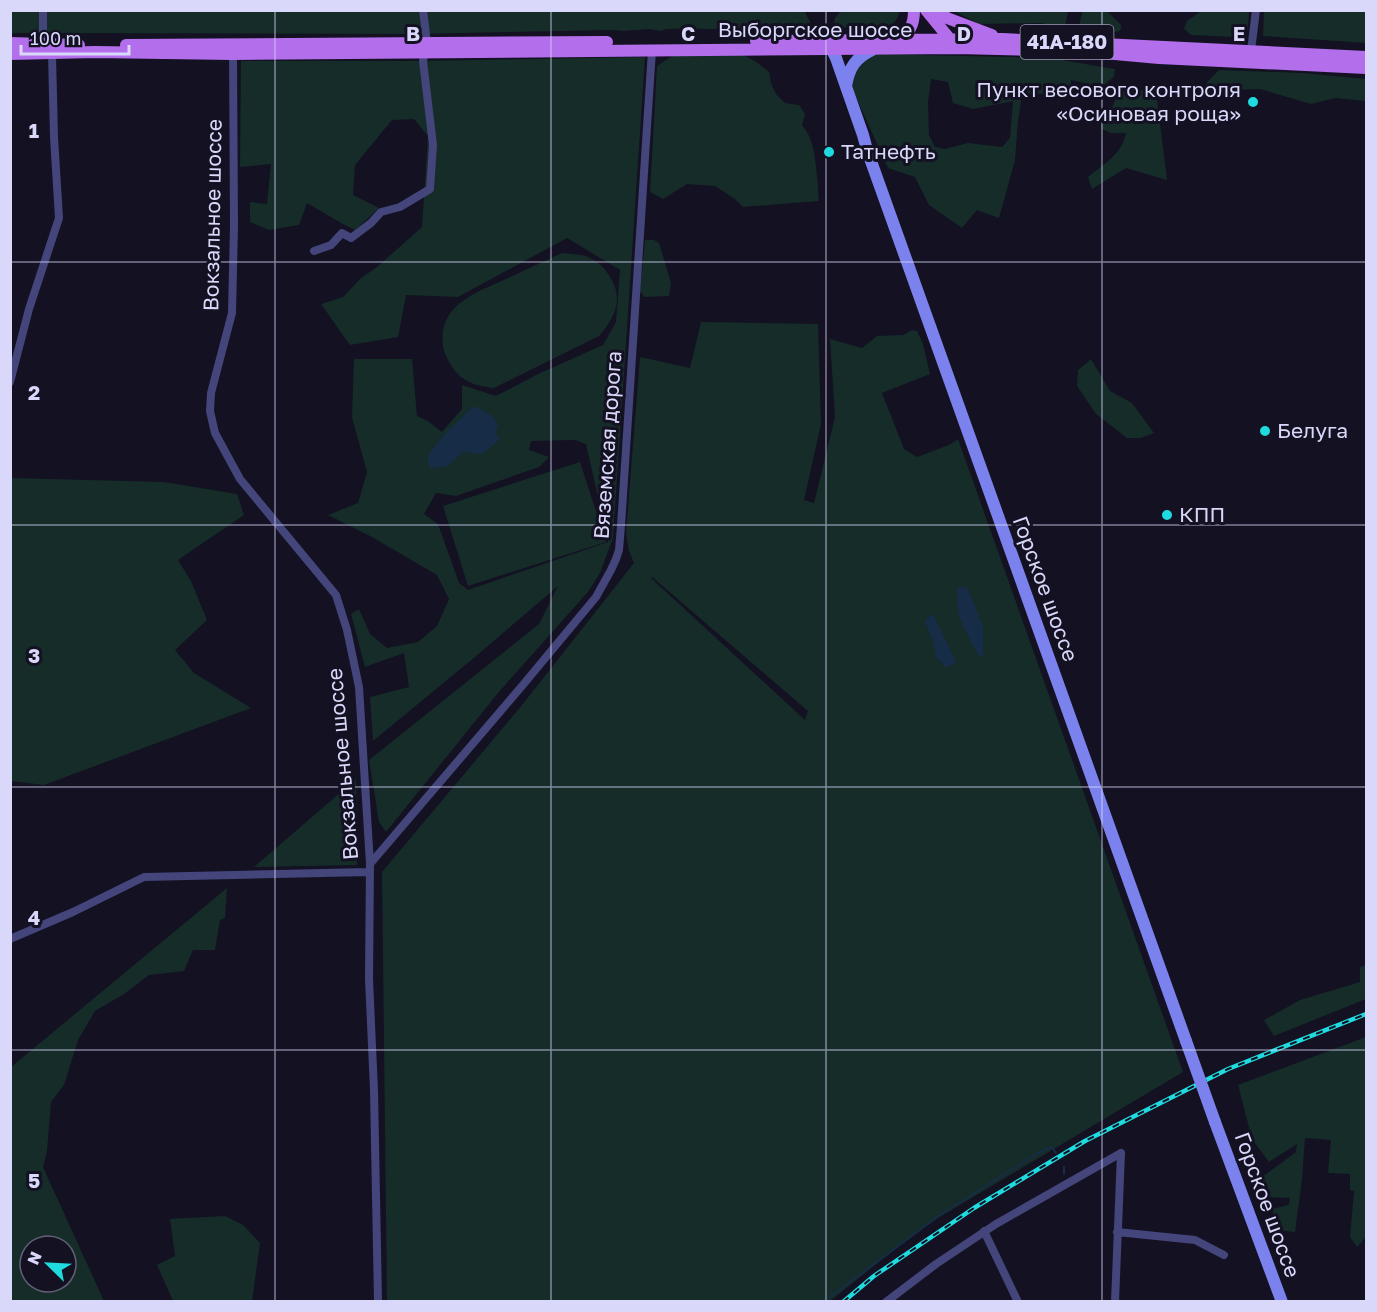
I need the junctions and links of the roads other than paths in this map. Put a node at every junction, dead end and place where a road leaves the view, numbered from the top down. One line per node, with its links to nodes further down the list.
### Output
1 (43, 10): 12 (street)
2 (423, 10): 13 (street)
3 (914, 10): 9 (main road)
4 (926, 10): 10 (main road)
5 (932, 10): 10 (main road)
6 (937, 10): 8 (main road)
7 (1256, 10): 17 (street)
8 (1002, 39): 10 (main road, Выборгское шоссе / 41А-180); 17 (main road, Выборгское шоссе / 41А-180)
9 (896, 40): 10 (main road, Выборгское шоссе / 41А-180); 14 (main road, Выборгское шоссе / 41А-180)
10 (954, 42): 16 (main road, Выборгское шоссе / 41А-180); 22 (main road, Выборгское шоссе / 41А-180)
11 (10, 43): 12 (main road, Выборгское шоссе / 41А-180)
12 (43, 44): 13 (main road, Выборгское шоссе / 41А-180)
13 (426, 47): 14 (main road, Выборгское шоссе / 41А-180); 15 (main road, Выборгское шоссе / 41А-180); 20 (main road, Выборгское шоссе / 41А-180); 25 (street)
14 (827, 47): 15 (main road, Выборгское шоссе / 41А-180); 16 (main road, Выборгское шоссе / 41А-180); 23 (main road, Горское шоссе); 24 (main road, Горское шоссе)
15 (652, 50): 27 (street, Вяземская дорога)
16 (872, 50): 23 (main road)
17 (1251, 51): 21 (main road, Выборгское шоссе / 41А-180)
18 (10, 54): 19 (main road, Выборгское шоссе / 41А-180)
19 (52, 54): 20 (main road, Выборгское шоссе / 41А-180); 26 (street)
20 (233, 54): 27 (street, Вокзальное шоссе)
21 (1366, 57)
22 (1366, 68)
23 (846, 87): 24 (main road, Горское шоссе)
24 (867, 150): 36 (main road, Горское шоссе, bridge)
25 (314, 251)
26 (10, 382)
27 (370, 868): 28 (street); 32 (street, Вокзальное шоссе)
28 (10, 939)
29 (984, 1231): 30 (street); 33 (street); 34 (street)
30 (1117, 1232): 31 (street); 35 (street)
31 (1224, 1255)
32 (378, 1302)
33 (886, 1302)
34 (1018, 1302)
35 (1115, 1302)
36 (1282, 1302)

